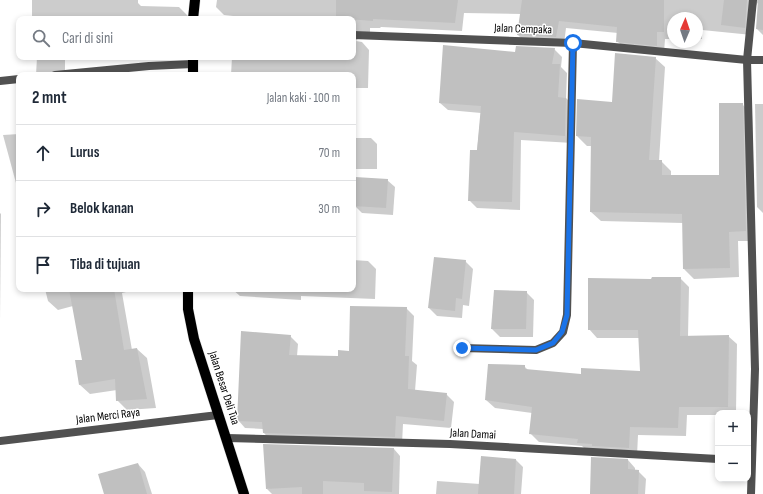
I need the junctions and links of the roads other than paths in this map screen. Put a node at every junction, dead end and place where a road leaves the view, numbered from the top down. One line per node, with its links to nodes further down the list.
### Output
1 (195, 0): 3 (main road)
2 (753, 0): 6 (street)
3 (193, 16)
4 (356, 35): 5 (street, Jalan Cempaka)
5 (573, 43): 6 (street, Jalan Cempaka); 14 (street)
6 (748, 60): 7 (street, Jalan Cempaka); 15 (street)
7 (763, 60)
8 (193, 61): 9 (street); 10 (main road)
9 (86, 72)
10 (193, 72)
11 (16, 79): 12 (street)
12 (0, 81)
13 (188, 292): 16 (main road, Jalan Besar Deli Tua)
14 (462, 348)
15 (759, 369): 19 (street)
16 (218, 415): 17 (main road, Jalan Besar Deli Tua); 18 (street, Jalan Merci Raya)
17 (227, 438): 20 (street, Jalan Damai); 22 (main road, Jalan Besar Deli Tua)
18 (0, 441)
19 (751, 451)
20 (715, 459)
21 (751, 482): 23 (street)
22 (244, 494)
23 (751, 494)

